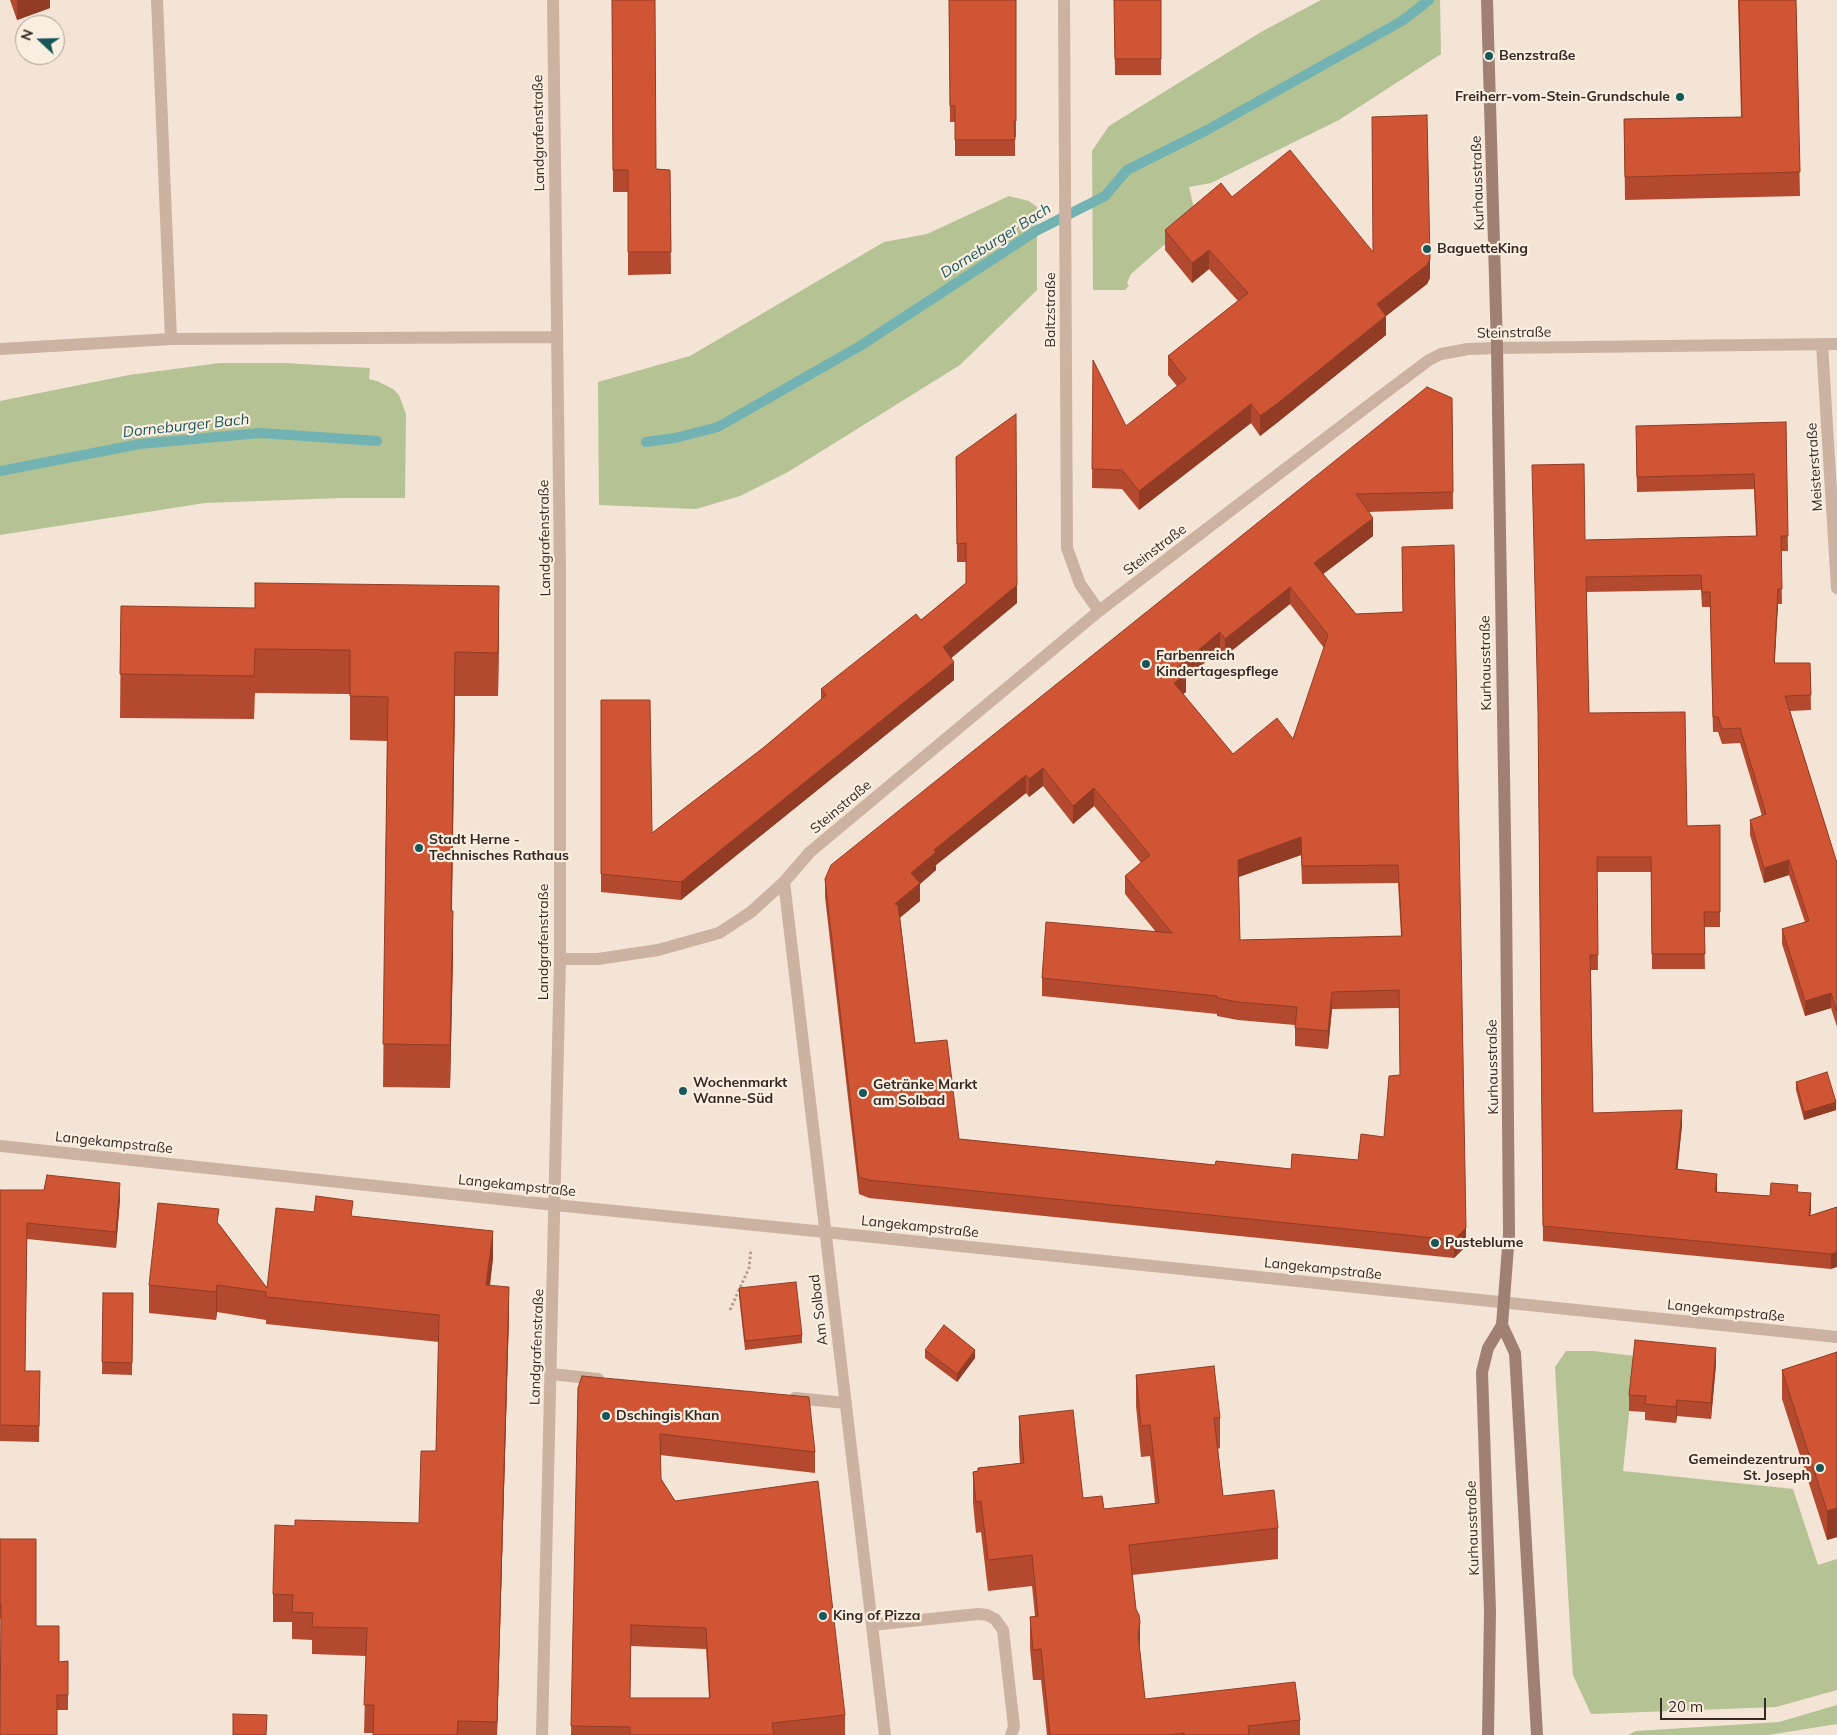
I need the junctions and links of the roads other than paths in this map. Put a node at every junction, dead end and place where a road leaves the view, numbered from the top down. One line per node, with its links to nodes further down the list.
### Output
1 (157, 0): 6 (street)
2 (553, 0): 5 (street, Landgrafenstraße)
3 (1064, 0): 12 (street, Baltzstraße)
4 (1487, 0): 9 (street, Kurhausstraße)
5 (557, 338): 6 (street); 14 (street, Landgrafenstraße)
6 (171, 339): 10 (street)
7 (1822, 344): 8 (street, Steinstraße); 9 (street, Steinstraße); 11 (street, Meisterstraße)
8 (1837, 344)
9 (1497, 348): 12 (street, Steinstraße); 18 (street, Kurhausstraße)
10 (0, 349)
11 (1837, 588)
12 (1099, 611): 13 (street, Steinstraße)
13 (784, 882): 14 (street, Steinstraße); 17 (street, Am Solbad)
14 (560, 959): 16 (street, Landgrafenstraße)
15 (0, 1146): 16 (street, Langekampstraße)
16 (555, 1205): 17 (street, Langekampstraße); 21 (street, Landgrafenstraße)
17 (825, 1232): 18 (street, Langekampstraße); 24 (street, Am Solbad)
18 (1505, 1303): 19 (street, Kurhausstraße); 20 (street, Langekampstraße)
19 (1502, 1325): 29 (street, Kurhausstraße); 30 (street)
20 (1837, 1337)
21 (551, 1374): 22 (street); 26 (street, Landgrafenstraße)
22 (610, 1380)
23 (787, 1398): 24 (street)
24 (846, 1403): 25 (street, Am Solbad)
25 (872, 1625): 27 (street, Am Solbad); 28 (street)
26 (542, 1735)
27 (885, 1735)
28 (1012, 1735)
29 (1488, 1735)
30 (1537, 1735)

